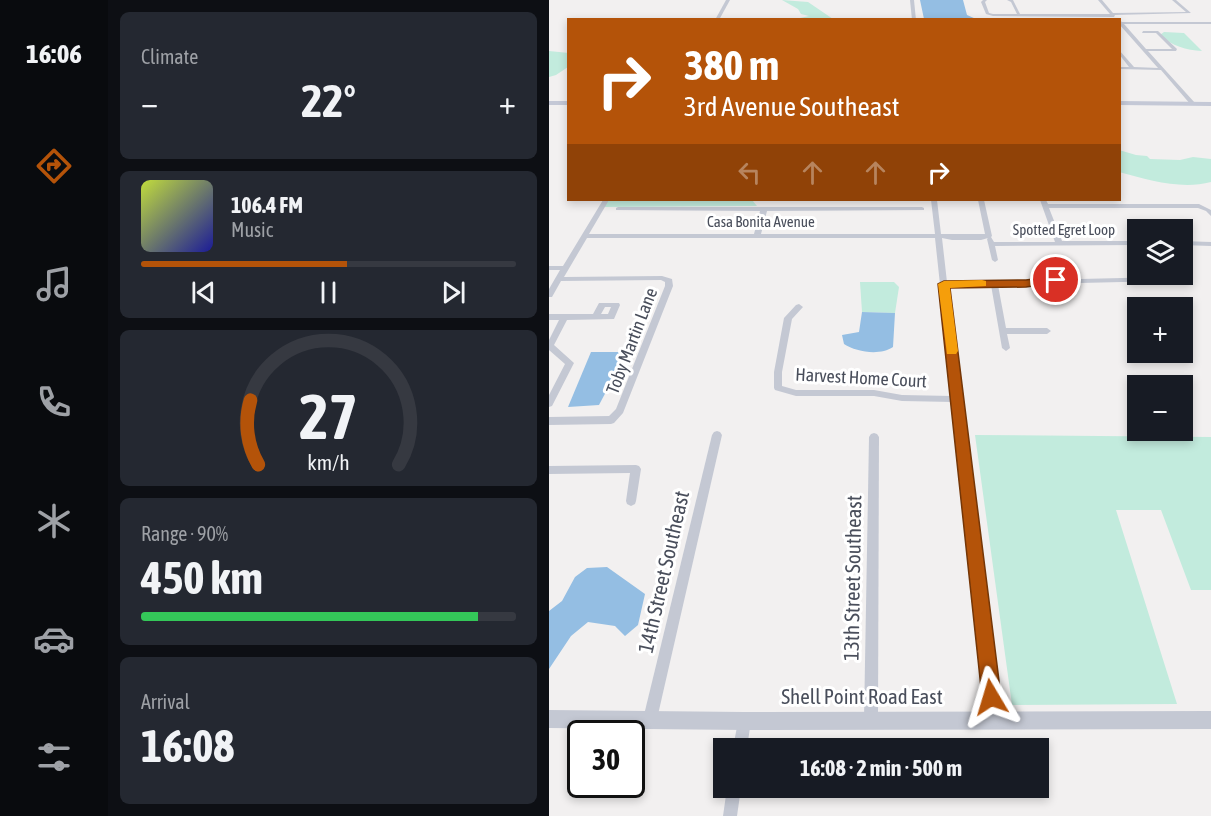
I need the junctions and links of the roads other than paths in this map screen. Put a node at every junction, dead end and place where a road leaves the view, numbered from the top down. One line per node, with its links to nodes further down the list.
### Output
1 (728, 0): 11 (street)
2 (912, 0): 12 (street)
3 (985, 0): 9 (street)
4 (1009, 0): 9 (street)
5 (1100, 0): 8 (street)
6 (1175, 0): 8 (street)
7 (1076, 9): 10 (street)
8 (1113, 14): 10 (street); 13 (street)
9 (1019, 15): 10 (street)
10 (1091, 15)
11 (718, 18)
12 (914, 18)
13 (1116, 18)
14 (1121, 22): 15 (street)
15 (1211, 23)
16 (1121, 24): 18 (street)
17 (1143, 32): 18 (street)
18 (1146, 50): 22 (street)
19 (1121, 54): 21 (street)
20 (1121, 69): 21 (street)
21 (1133, 69): 22 (street)
22 (1163, 69): 26 (street)
23 (549, 103): 24 (main road)
24 (567, 103)
25 (1121, 103): 26 (main road)
26 (1193, 104): 27 (main road); 31 (main road)
27 (1209, 106): 31 (main road)
28 (549, 108): 29 (main road)
29 (567, 108)
30 (1121, 108): 31 (main road)
31 (1142, 109)
32 (605, 201): 41 (street)
33 (934, 201): 42 (street)
34 (981, 201): 43 (street)
35 (1045, 203): 39 (street, Spotted Egret Loop); 44 (street)
36 (618, 209): 37 (street)
37 (764, 209): 38 (street); 40 (street)
38 (922, 209)
39 (1211, 214)
40 (757, 235): 41 (street, Casa Bonita Avenue); 42 (street, Casa Bonita Avenue)
41 (583, 236): 50 (street)
42 (943, 236): 43 (street, Casa Bonita Avenue); 53 (street)
43 (988, 238): 44 (street, Spotted Egret Loop); 48 (street)
44 (1059, 242): 45 (street, Spotted Egret Loop)
45 (1127, 243)
46 (1193, 243): 47 (street)
47 (1211, 244)
48 (995, 260)
49 (549, 268): 50 (street)
50 (565, 268): 51 (street)
51 (559, 279): 55 (street); 65 (street, Toby Martin Lane)
52 (1127, 279): 54 (street)
53 (944, 284): 54 (street); 63 (street)
54 (993, 284): 60 (street)
55 (549, 295)
56 (799, 307): 63 (street, Harvest Home Court)
57 (549, 317): 58 (street)
58 (564, 317): 59 (street); 64 (street)
59 (596, 317): 59 (street)
60 (1003, 331): 61 (street); 62 (street)
61 (1047, 331)
62 (1006, 348)
63 (957, 399): 73 (street)
64 (549, 404)
65 (549, 421)
66 (717, 435): 71 (street, 14th Street Southeast)
67 (874, 437): 72 (street, 13th Street Southeast)
68 (549, 470): 69 (street)
69 (631, 501)
70 (549, 718): 71 (street, Shell Point Road East)
71 (650, 719): 75 (street, Shell Point Road East)
72 (871, 719): 73 (street, Shell Point Road East); 75 (street, Shell Point Road East)
73 (994, 719): 74 (street, Shell Point Road East)
74 (1211, 720)
75 (744, 721): 76 (street)
76 (741, 738)
77 (733, 798): 78 (street)
78 (730, 816)

